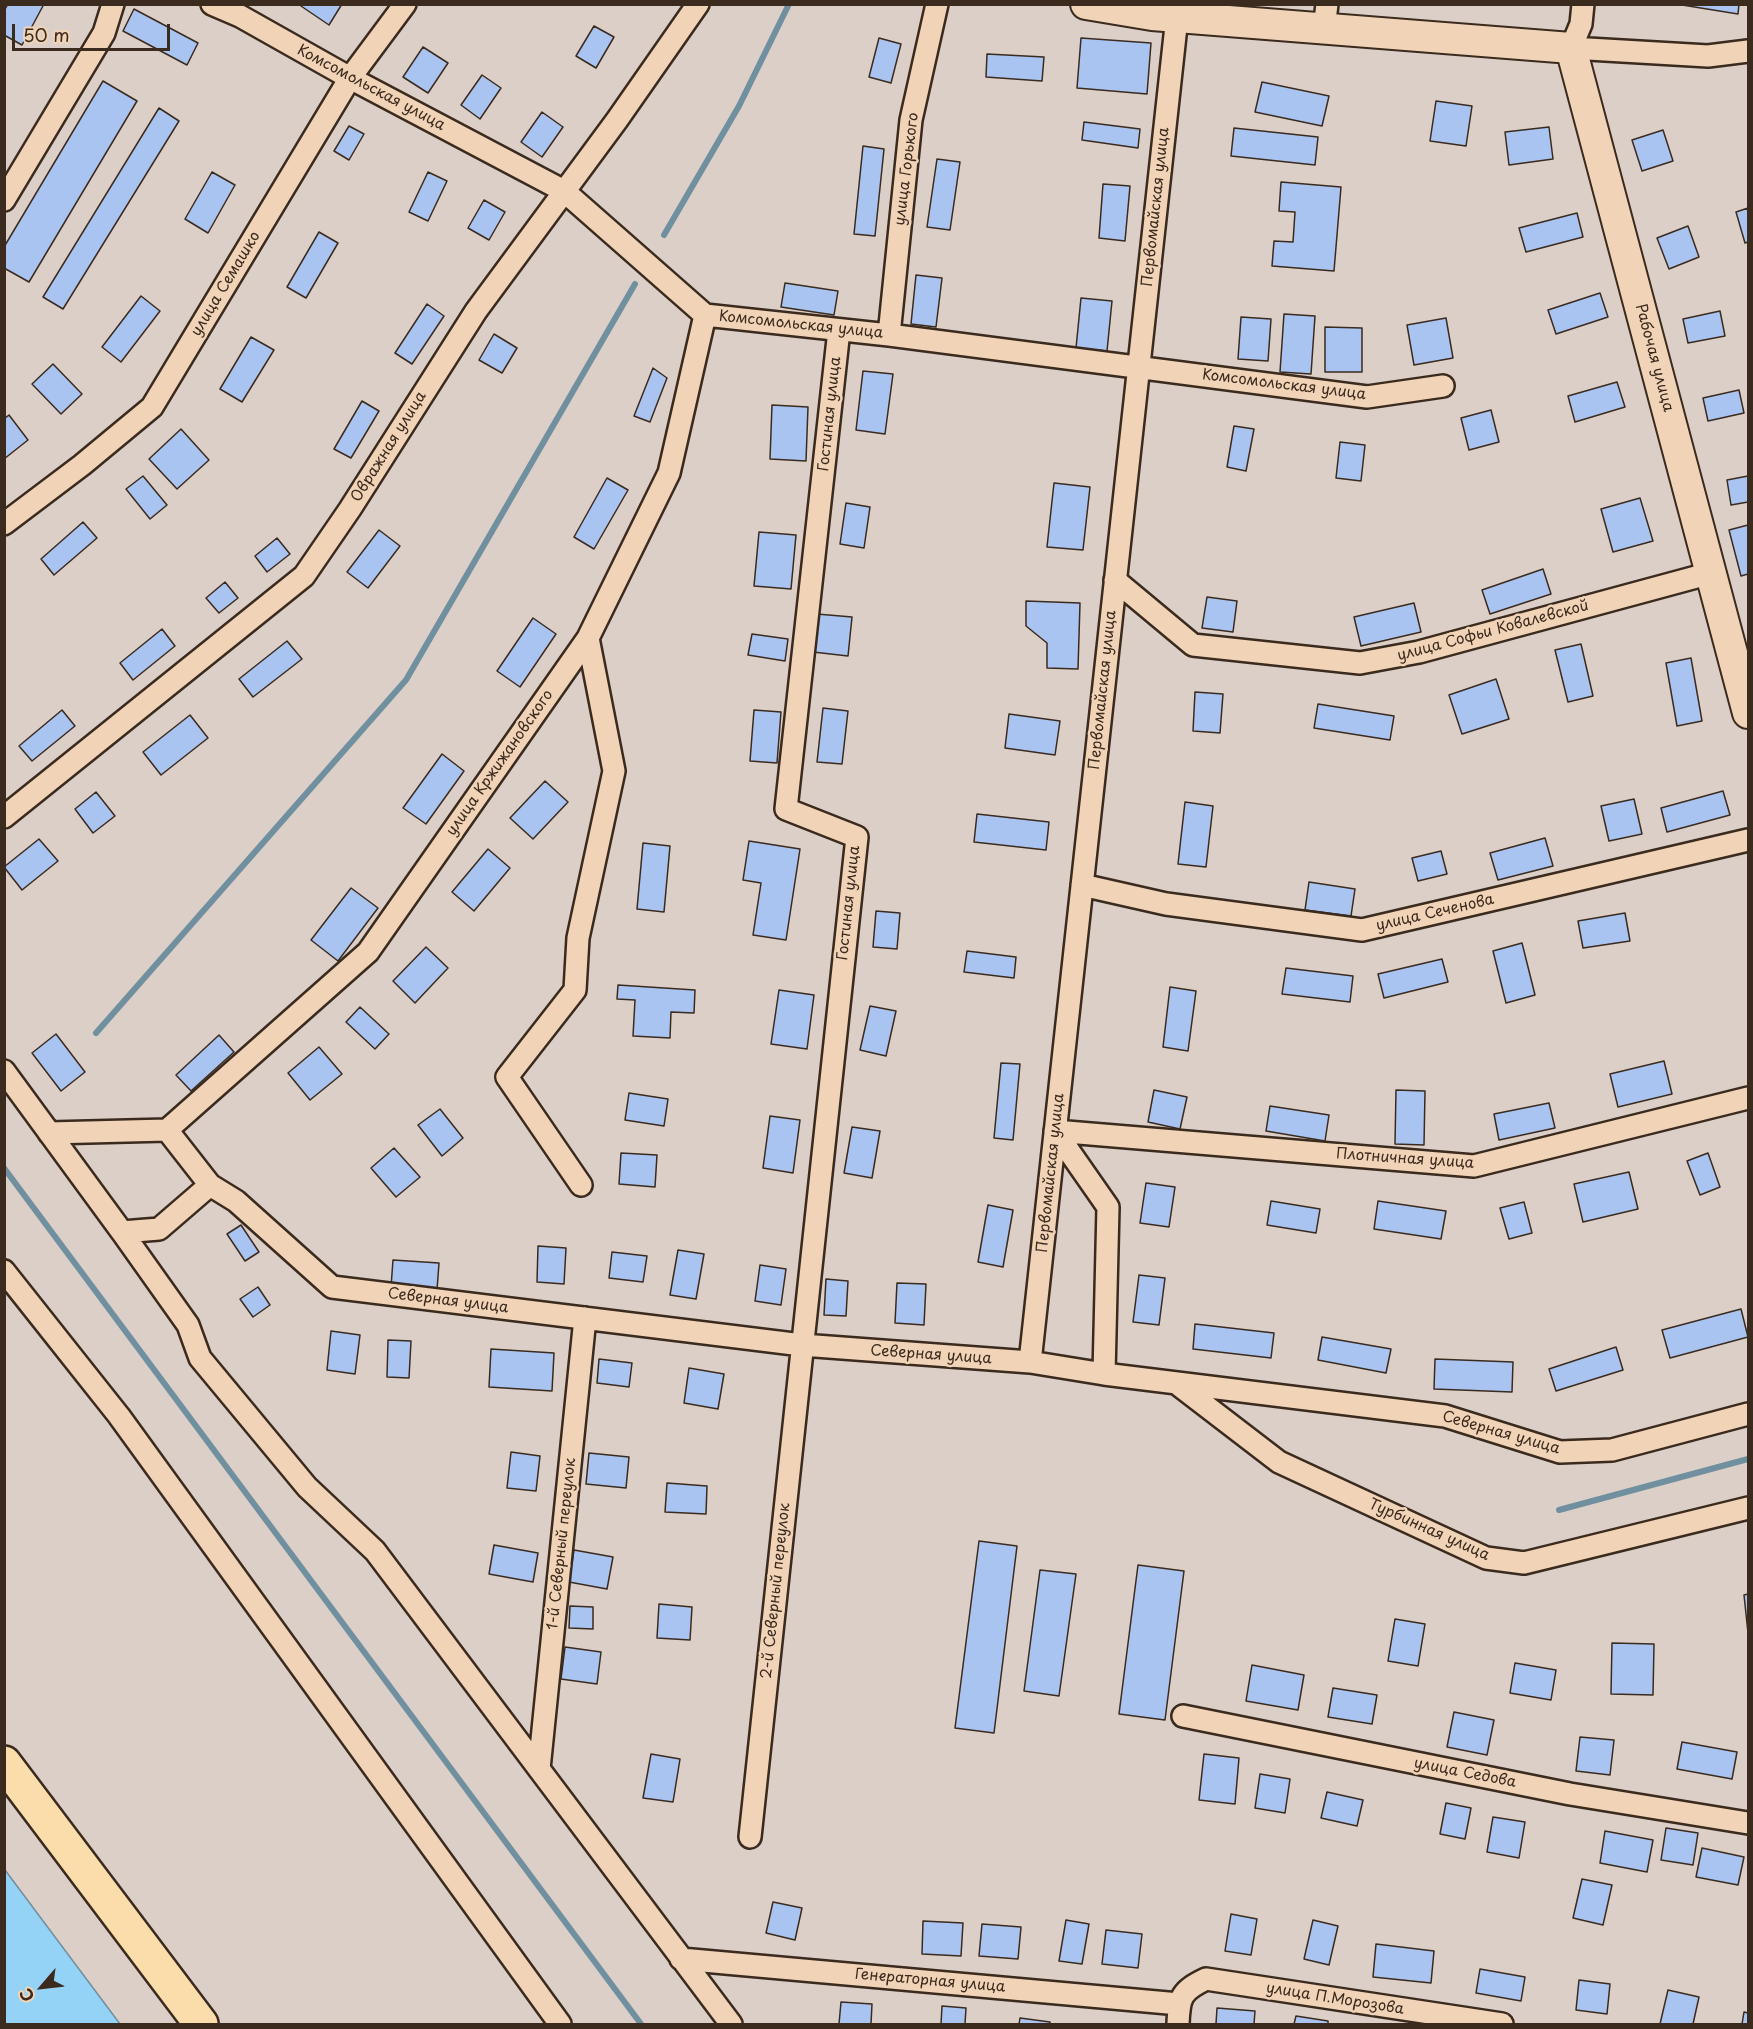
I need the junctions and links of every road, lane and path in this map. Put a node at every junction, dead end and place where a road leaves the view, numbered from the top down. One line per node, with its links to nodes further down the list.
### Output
1 (113, 4): 14 (street)
2 (212, 4): 12 (street, Комсомольская улица)
3 (405, 4): 12 (street, улица Семашко)
4 (698, 4): 13 (street, Овражная улица)
5 (937, 4): 17 (street, улица Горького)
6 (1086, 4): 8 (street)
7 (1583, 4): 10 (street)
8 (1177, 17): 9 (street); 18 (street, Первомайская улица)
9 (1325, 17): 10 (street)
10 (1571, 48): 11 (street); 21 (street, Рабочая улица)
11 (1749, 51)
12 (350, 78): 13 (street, Комсомольская улица); 20 (street, улица Семашко)
13 (564, 191): 15 (street, Комсомольская улица); 25 (street, Овражная улица)
14 (4, 200)
15 (705, 315): 16 (street, Комсомольская улица); 23 (street, улица Кржижановского)
16 (839, 330): 17 (street, Комсомольская улица); 38 (street, Гостиная улица)
17 (889, 335): 18 (street, Комсомольская улица)
18 (1138, 366): 19 (street, Комсомольская улица); 22 (street, Первомайская улица)
19 (1443, 386)
20 (4, 524)
21 (1711, 573): 22 (street, улица Софьи Ковалевской); 24 (street, Рабочая улица)
22 (1115, 580): 27 (street, Первомайская улица)
23 (588, 638): 30 (street, улица Кржижановского); 34 (street)
24 (1749, 713)
25 (4, 817)
26 (1749, 840): 27 (street, улица Сеченова)
27 (1082, 885): 31 (street, Первомайская улица)
28 (4, 1071): 32 (street)
29 (1749, 1098): 31 (street, Плотничная улица)
30 (167, 1130): 32 (street); 33 (street, Северная улица)
31 (1055, 1131): 39 (street, Первомайская улица); 40 (street)
32 (49, 1133): 35 (street)
33 (210, 1185): 35 (street); 37 (street, Северная улица)
34 (581, 1185)
35 (122, 1232): 46 (street)
36 (4, 1271): 52 (street)
37 (585, 1318): 38 (street, Северная улица); 46 (street, 1-й Северный переулок)
38 (802, 1345): 39 (street, Северная улица); 48 (street, 2-й Северный переулок)
39 (1030, 1362): 40 (street, Северная улица)
40 (1104, 1374): 41 (street, Северная улица)
41 (1175, 1382): 42 (street, Северная улица); 43 (street, Турбинная улица)
42 (1749, 1414)
43 (1749, 1508)
44 (1183, 1716): 47 (street, улица Седова)
45 (4, 1763): 51 (main road)
46 (539, 1769): 49 (street)
47 (1749, 1823)
48 (750, 1837)
49 (681, 1959): 50 (street, Генераторная улица); 53 (street)
50 (1178, 2014): 54 (street, улица П.Морозова)
51 (201, 2025)
52 (560, 2025)
53 (731, 2025)
54 (1502, 2025)

